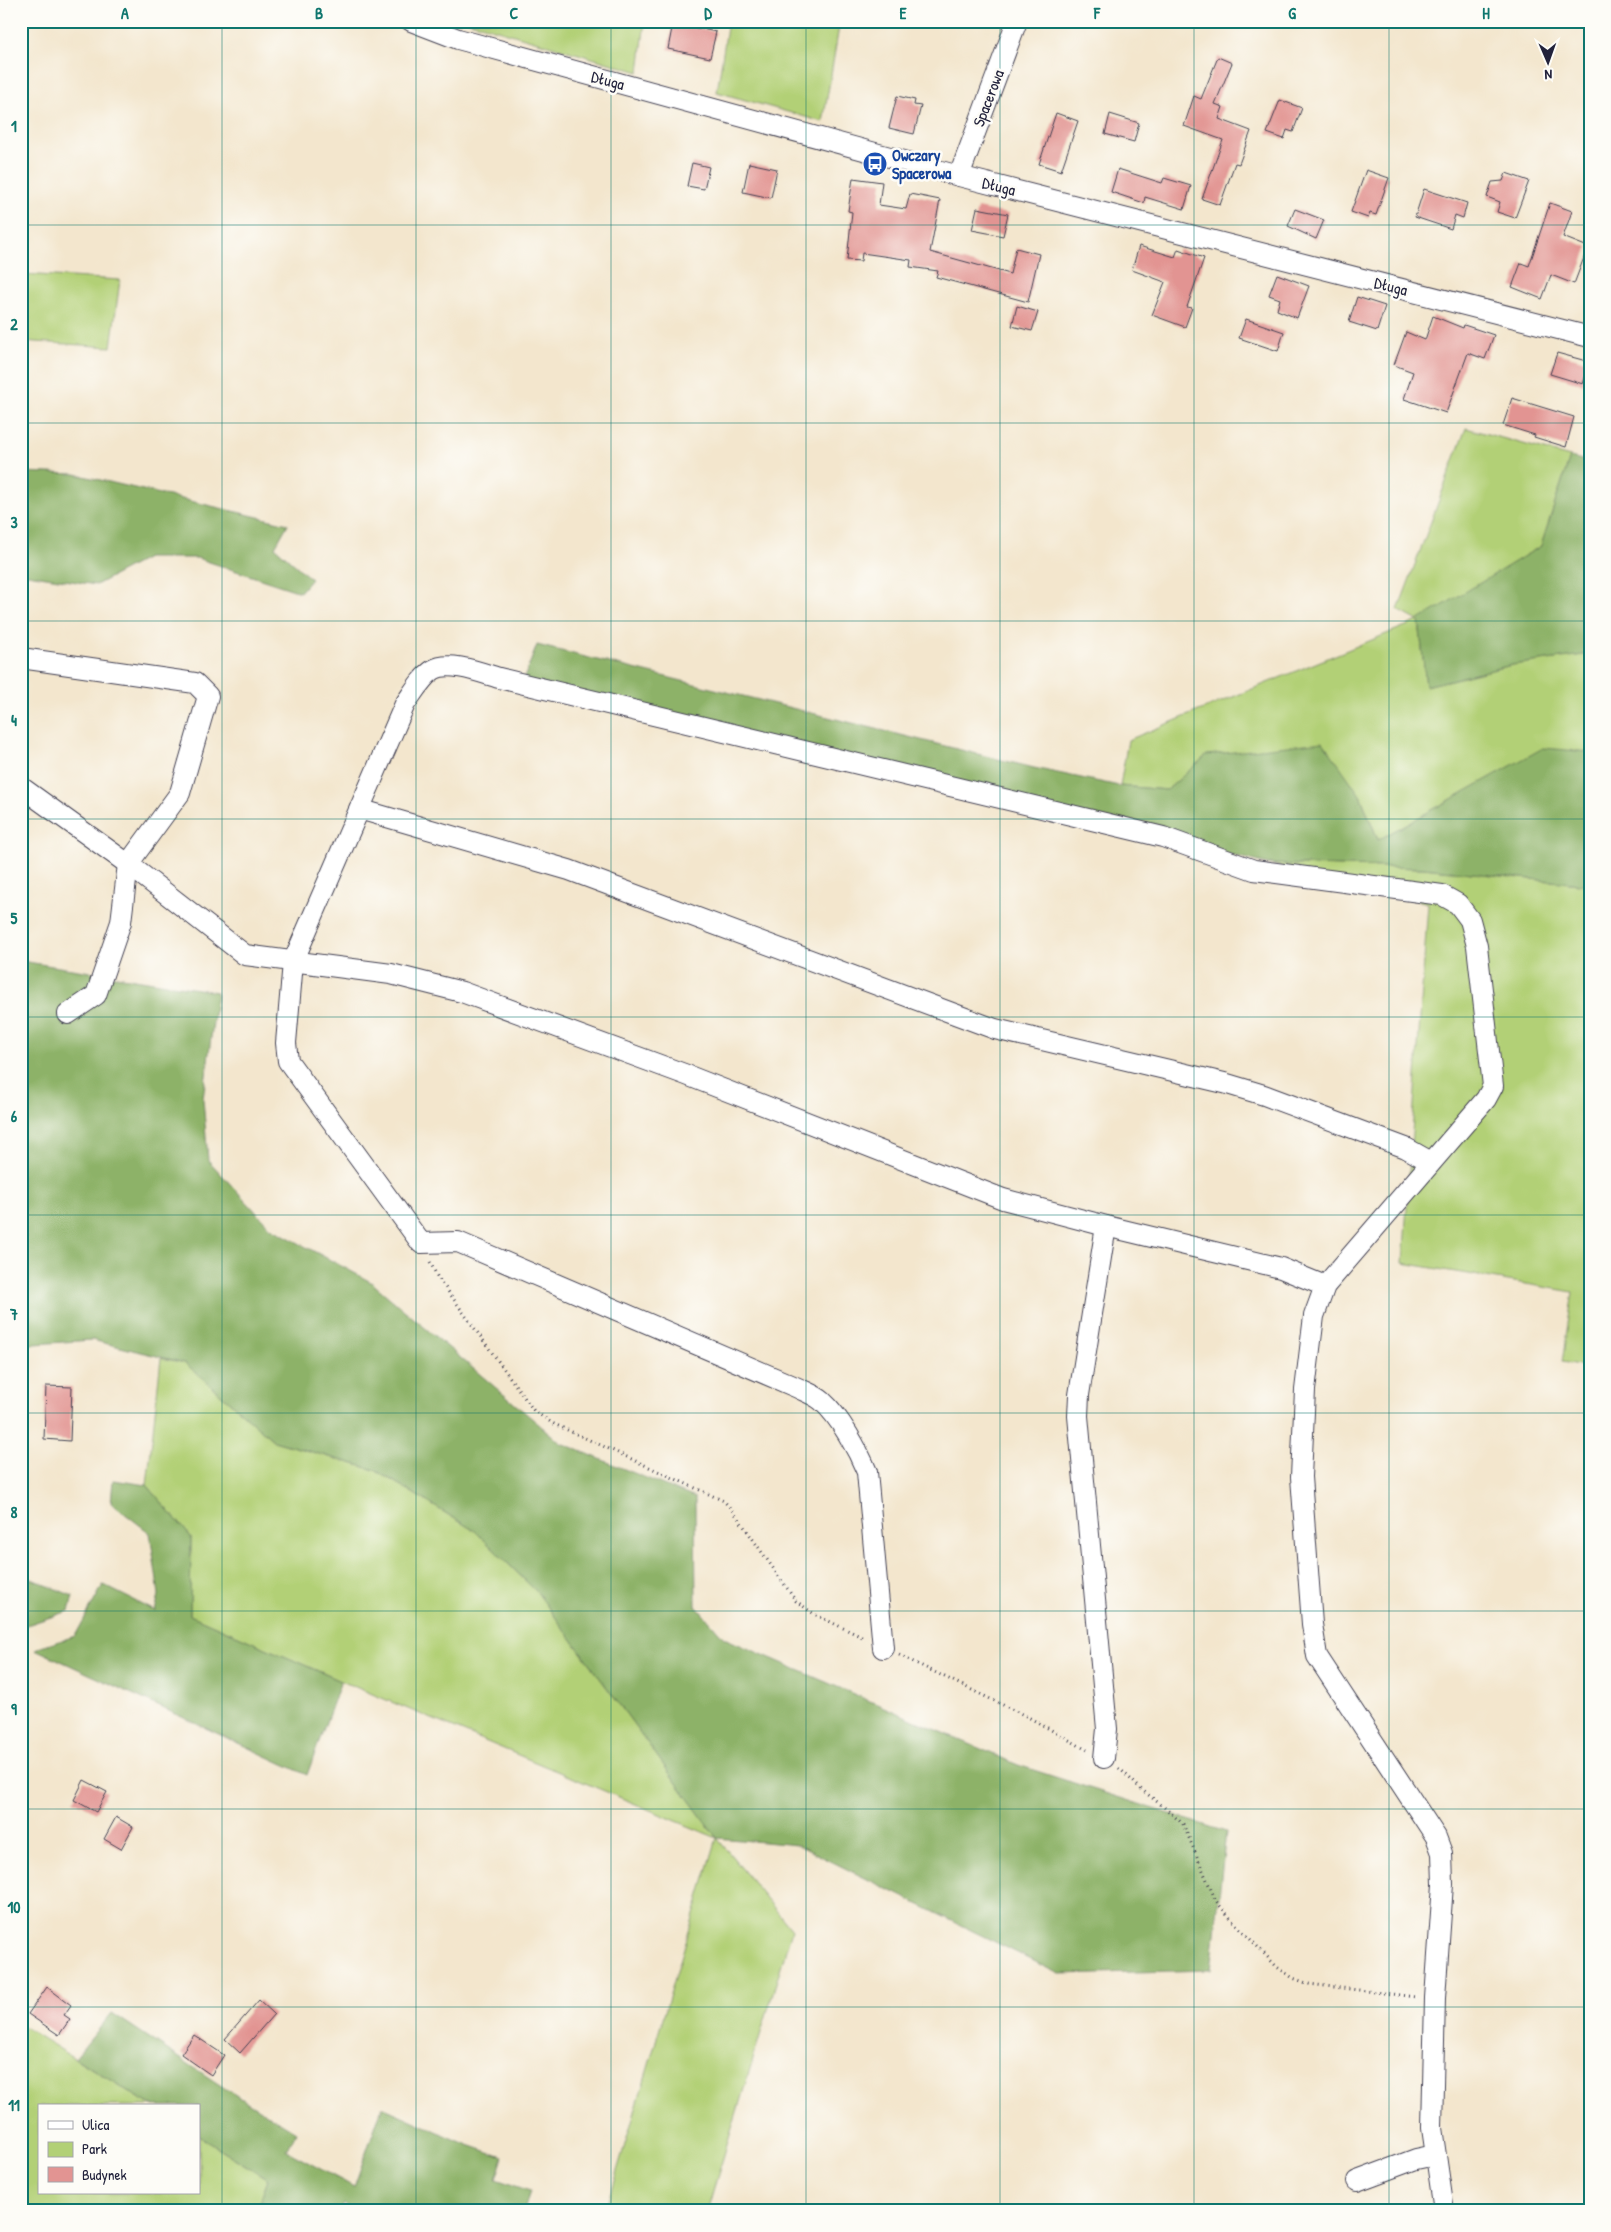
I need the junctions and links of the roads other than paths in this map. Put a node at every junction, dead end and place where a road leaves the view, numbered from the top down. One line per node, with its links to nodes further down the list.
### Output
1 (411, 21): 3 (street, Długa)
2 (1017, 21): 3 (street, Spacerowa)
3 (959, 176): 4 (street, Długa)
4 (1590, 337)
5 (21, 658): 8 (street)
6 (21, 788): 8 (street)
7 (359, 809): 9 (street); 11 (street); 11 (street)
8 (128, 864): 9 (street); 10 (street)
9 (293, 962): 12 (street); 14 (street)
10 (68, 1014)
11 (1431, 1162): 13 (street)
12 (1106, 1226): 13 (street); 15 (street)
13 (1325, 1286): 16 (street)
14 (883, 1648)
15 (1104, 1758)
16 (1434, 2156): 17 (street); 18 (street)
17 (1357, 2182)
18 (1444, 2211)

